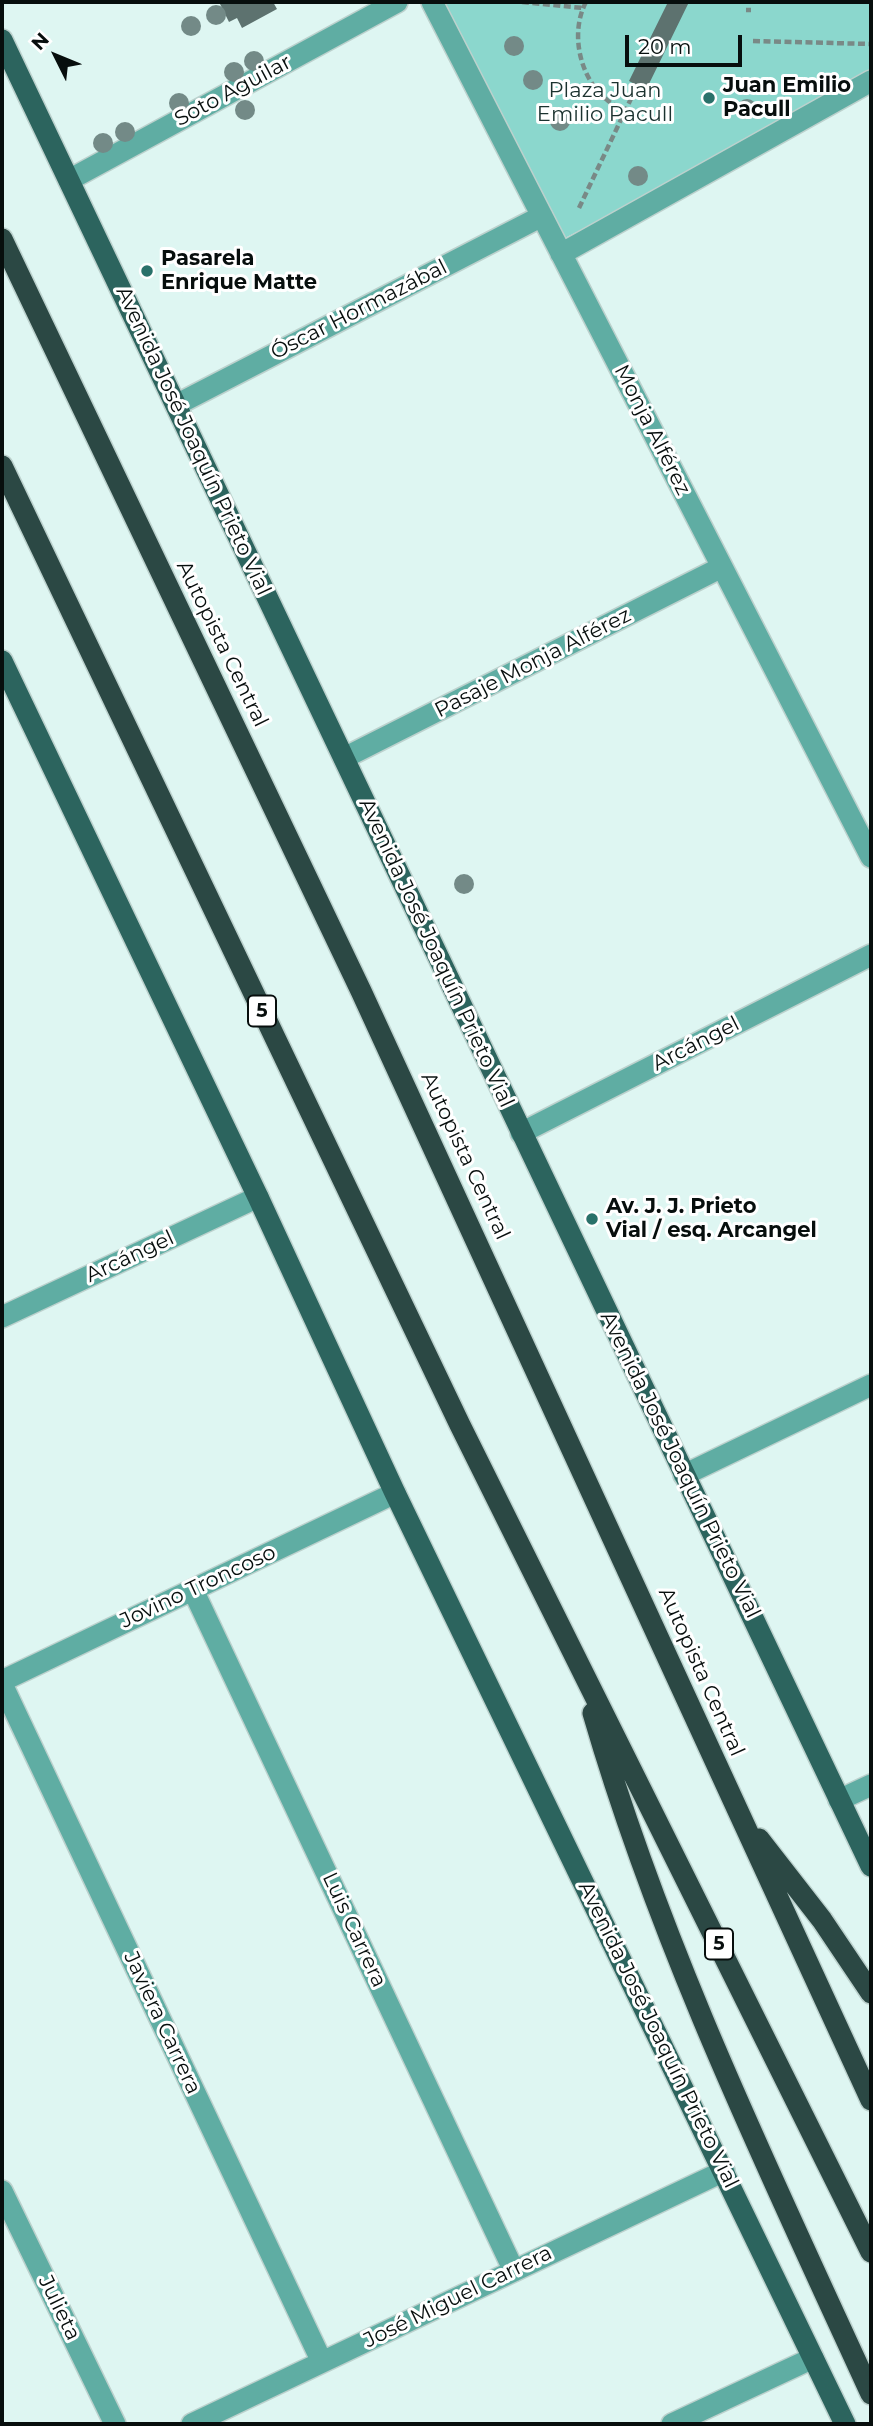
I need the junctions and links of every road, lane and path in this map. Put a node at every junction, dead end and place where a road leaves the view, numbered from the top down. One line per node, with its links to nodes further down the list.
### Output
1 (397, 2): 12 (street, Soto Aguilar)
2 (432, 2): 14 (street, Monja Alférez)
3 (522, 2): 5 (path)
4 (586, 2): 5 (path)
5 (583, 8): 11 (path)
6 (2, 40): 12 (main road, Avenida José Joaquín Prieto Vial)
7 (753, 41): 8 (path)
8 (871, 44)
9 (871, 80): 16 (street)
10 (637, 86): 11 (path)
11 (625, 110): 13 (path)
12 (69, 180): 17 (main road, Avenida José Joaquín Prieto Vial)
13 (578, 210)
14 (542, 216): 16 (street, Monja Alférez); 17 (street, Óscar Hormazábal)
15 (2, 239): 35 (highway, Autopista Central)
16 (561, 254): 19 (street, Monja Alférez)
17 (176, 405): 21 (main road, Avenida José Joaquín Prieto Vial)
18 (2, 466): 31 (highway, 5)
19 (722, 567): 21 (street, Pasaje Monja Alférez); 22 (street, Monja Alférez)
20 (2, 661): 25 (main road, Avenida José Joaquín Prieto Vial)
21 (344, 758): 24 (main road, Avenida José Joaquín Prieto Vial)
22 (871, 857)
23 (871, 955): 24 (street, Arcángel)
24 (521, 1133): 28 (main road, Avenida José Joaquín Prieto Vial)
25 (258, 1197): 26 (street, Arcángel); 29 (main road, Avenida José Joaquín Prieto Vial)
26 (2, 1317)
27 (871, 1385): 28 (street)
28 (684, 1475): 34 (main road, Avenida José Joaquín Prieto Vial)
29 (395, 1493): 30 (street, Jovino Troncoso); 39 (main road, Avenida José Joaquín Prieto Vial)
30 (193, 1590): 32 (street, Jovino Troncoso); 42 (street, Luis Carrera)
31 (578, 1661): 41 (highway, 5); 45 (highway)
32 (2, 1683): 44 (street, Javiera Carrera)
33 (871, 1785): 34 (street)
34 (839, 1800): 36 (main road, Avenida José Joaquín Prieto Vial)
35 (735, 1807): 37 (highway); 38 (highway, Autopista Central)
36 (871, 1866)
37 (871, 1993)
38 (871, 2101)
39 (724, 2171): 42 (street, José Miguel Carrera); 43 (main road, Avenida José Joaquín Prieto Vial)
40 (2, 2191): 46 (street, Julieta)
41 (871, 2252)
42 (514, 2271): 44 (street, José Miguel Carrera)
43 (814, 2358): 48 (street); 49 (main road, Avenida José Joaquín Prieto Vial)
44 (322, 2362): 47 (street, José Miguel Carrera)
45 (871, 2394)
46 (115, 2424)
47 (192, 2424)
48 (672, 2424)
49 (845, 2424)

